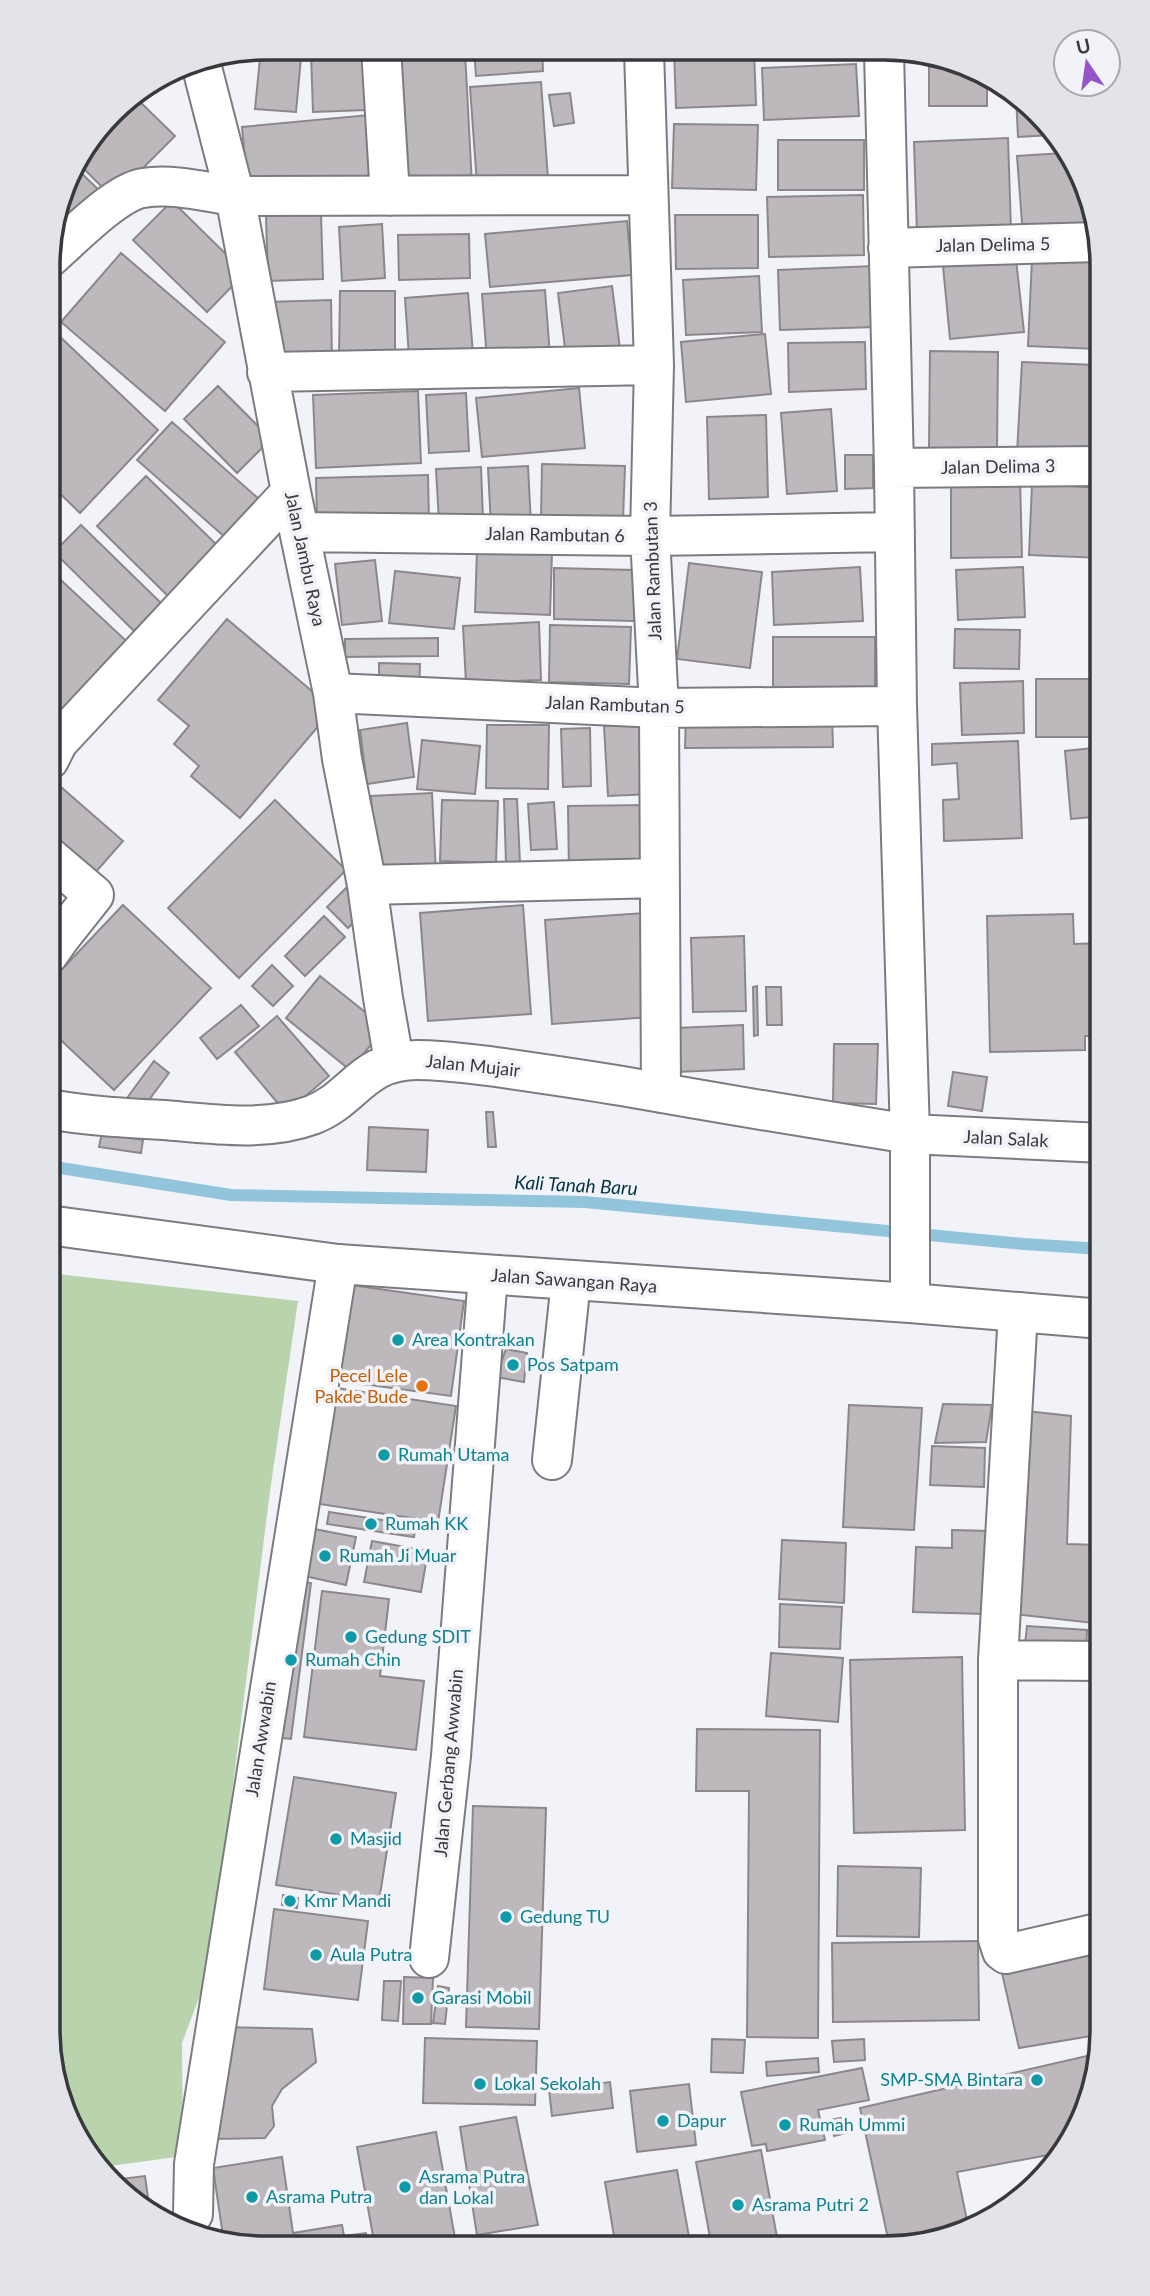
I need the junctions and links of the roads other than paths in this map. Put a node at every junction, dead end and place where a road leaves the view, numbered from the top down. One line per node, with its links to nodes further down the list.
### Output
1 (382, 60): 7 (main road)
2 (644, 60): 5 (main road, Jalan Rambutan 3)
3 (884, 60): 9 (main road)
4 (202, 69): 6 (main road, Jalan Jambu Raya)
5 (648, 195): 7 (main road); 11 (main road, Jalan Rambutan 3)
6 (234, 196): 7 (main road); 10 (main road); 12 (main road, Jalan Jambu Raya)
7 (390, 196)
8 (1089, 242): 9 (main road, Jalan Delima 5)
9 (888, 247): 14 (main road)
10 (60, 249)
11 (654, 365): 12 (main road); 18 (main road, Jalan Rambutan 3)
12 (267, 372): 15 (main road, Jalan Jambu Raya)
13 (1090, 466): 14 (main road, Jalan Delima 3)
14 (894, 468): 17 (main road)
15 (291, 492): 16 (main road, Jalan Jambu Raya); 22 (main road)
16 (300, 532): 18 (main road, Jalan Rambutan 6); 19 (main road, Jalan Jambu Raya)
17 (895, 532): 18 (main road, Jalan Rambutan 6); 20 (main road)
18 (650, 536): 21 (main road, Jalan Rambutan 3)
19 (333, 693): 21 (main road, Jalan Rambutan 5); 25 (main road, Jalan Jambu Raya)
20 (897, 706): 21 (main road, Jalan Rambutan 5); 30 (main road)
21 (659, 708): 24 (main road, Jalan Rambutan 3)
22 (60, 737)
23 (60, 866): 26 (main road)
24 (660, 878): 25 (main road); 28 (main road, Jalan Rambutan 3)
25 (367, 885): 27 (main road, Jalan Jambu Raya)
26 (60, 937)
27 (394, 1061): 28 (main road, Jalan Mujair); 29 (main road, Jalan Mujair)
28 (661, 1093): 30 (main road, Jalan Mujair)
29 (60, 1110)
30 (910, 1134): 31 (main road, Jalan Salak); 36 (main road)
31 (1090, 1142)
32 (60, 1227): 33 (main road, Jalan Sawangan Raya)
33 (338, 1264): 34 (main road, Jalan Sawangan Raya); 44 (main road, Jalan Awwabin)
34 (488, 1275): 35 (main road, Jalan Sawangan Raya); 43 (main road, Jalan Gerbang Awwabin)
35 (571, 1280): 36 (main road, Jalan Sawangan Raya); 39 (main road)
36 (910, 1303): 37 (main road, Jalan Sawangan Raya)
37 (1018, 1312): 38 (main road, Jalan Sawangan Raya); 40 (main road)
38 (1090, 1318)
39 (552, 1460)
40 (998, 1660): 41 (main road); 42 (main road)
41 (1090, 1661)
42 (1090, 1935)
43 (429, 1958)
44 (193, 2214)

